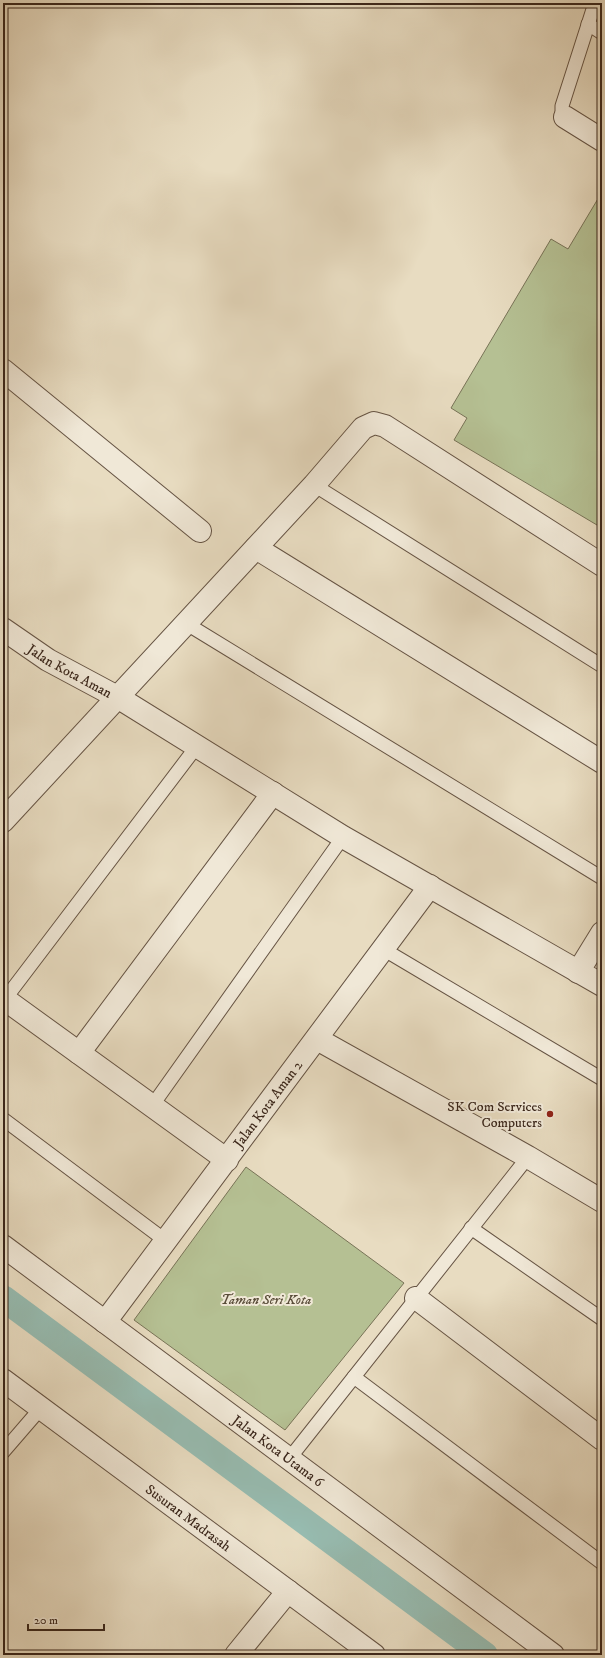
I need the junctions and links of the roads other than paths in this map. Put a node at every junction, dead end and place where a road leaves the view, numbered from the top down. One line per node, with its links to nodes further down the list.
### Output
1 (595, 3): 2 (lane)
2 (588, 24): 3 (lane); 4 (lane)
3 (602, 33)
4 (565, 117): 5 (street)
5 (602, 140)
6 (3, 370): 8 (street)
7 (314, 485): 9 (street); 10 (street); 13 (lane)
8 (200, 531)
9 (256, 548): 11 (street); 16 (street)
10 (602, 565)
11 (186, 624): 14 (street); 20 (lane)
12 (3, 629): 14 (street, Jalan Kota Aman)
13 (602, 666)
14 (119, 698): 15 (street, Jalan Kota Aman); 18 (street)
15 (197, 746): 17 (street, Jalan Kota Aman); 26 (lane)
16 (602, 762)
17 (273, 793): 19 (street, Jalan Kota Aman); 28 (street)
18 (3, 821)
19 (343, 837): 21 (street, Jalan Kota Aman); 30 (lane)
20 (602, 878)
21 (430, 886): 23 (street, Jalan Kota Aman 2); 24 (street, Jalan Kota Aman)
22 (602, 933): 24 (street)
23 (383, 949): 27 (street, Jalan Kota Aman 2); 29 (lane)
24 (578, 972): 25 (street, Jalan Kota Aman)
25 (602, 985)
26 (4, 999): 28 (street)
27 (317, 1039): 32 (street); 33 (street, Jalan Kota Aman 2)
28 (79, 1053): 30 (street)
29 (602, 1079)
30 (152, 1106): 33 (street)
31 (3, 1119): 36 (lane)
32 (528, 1157): 34 (street); 35 (lane)
33 (226, 1160): 36 (street, Jalan Kota Aman 2)
34 (602, 1201)
35 (472, 1228): 38 (lane); 39 (lane)
36 (166, 1241): 40 (street, Jalan Kota Aman 2)
37 (3, 1246): 40 (street, Jalan Kota Utama 6)
38 (416, 1298): 41 (lane); 44 (street)
39 (602, 1319)
40 (105, 1322): 46 (street, Jalan Kota Utama 6)
41 (354, 1377): 46 (lane); 47 (lane)
42 (3, 1380): 43 (street, Susuran Madrasah)
43 (41, 1408): 45 (lane); 48 (street, Susuran Madrasah)
44 (602, 1439)
45 (3, 1452)
46 (289, 1459): 51 (street, Jalan Kota Utama 6)
47 (602, 1563)
48 (288, 1591): 49 (street); 50 (street, Susuran Madrasah)
49 (236, 1655)
50 (374, 1655)
51 (553, 1655)

